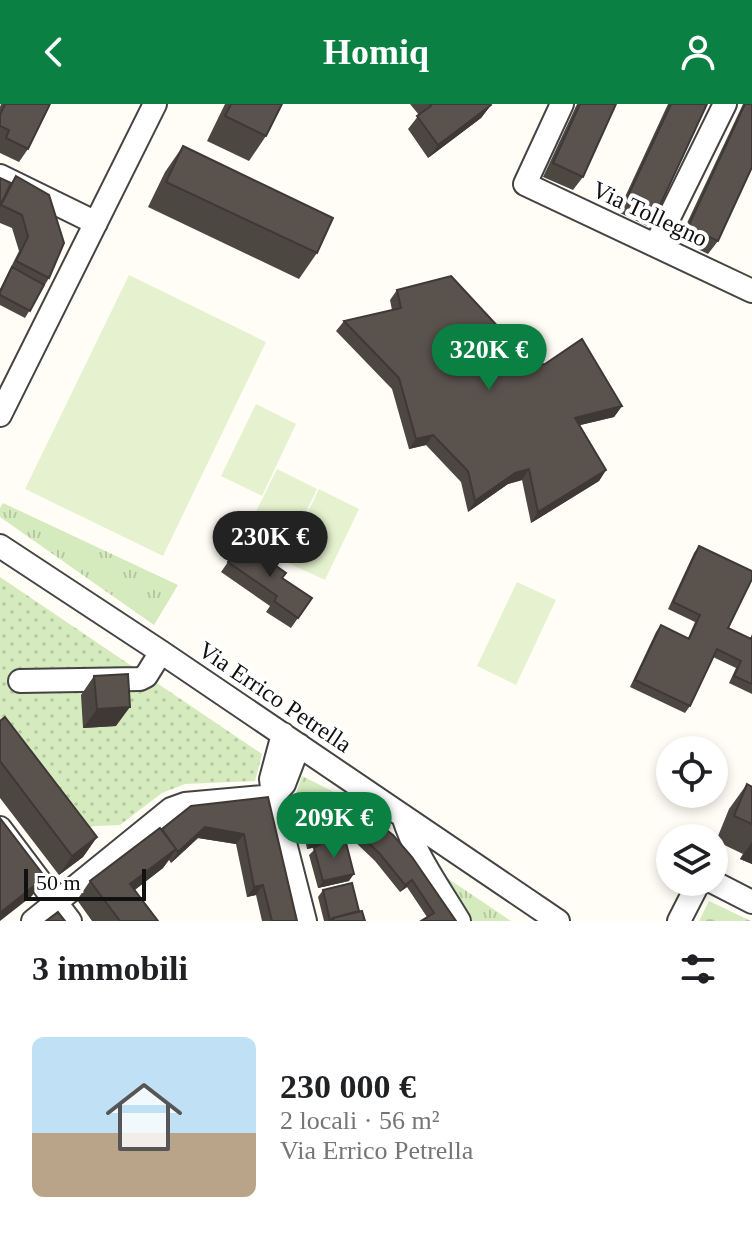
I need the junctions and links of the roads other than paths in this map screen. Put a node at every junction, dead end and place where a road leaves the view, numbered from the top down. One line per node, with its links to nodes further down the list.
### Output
1 (155, 104): 5 (street)
2 (562, 104): 6 (street, Via Tollegno)
3 (725, 104): 6 (street)
4 (0, 176): 5 (street)
5 (96, 223): 8 (street)
6 (656, 244): 7 (street, Via Tollegno)
7 (752, 291)
8 (0, 415)
9 (0, 546): 10 (street, Via Errico Petrella)
10 (161, 652): 11 (street); 12 (street, Via Errico Petrella)
11 (20, 681)
12 (291, 739): 13 (street); 14 (street, Via Errico Petrella)
13 (273, 796): 18 (street); 22 (street)
14 (403, 816): 23 (street); 24 (street, Via Errico Petrella)
15 (0, 828): 18 (street)
16 (728, 890): 19 (street)
17 (692, 896): 25 (street)
18 (56, 902): 20 (street); 21 (street)
19 (752, 902)
20 (33, 921)
21 (70, 921)
22 (305, 921)
23 (459, 921)
24 (558, 921)
25 (679, 921)

